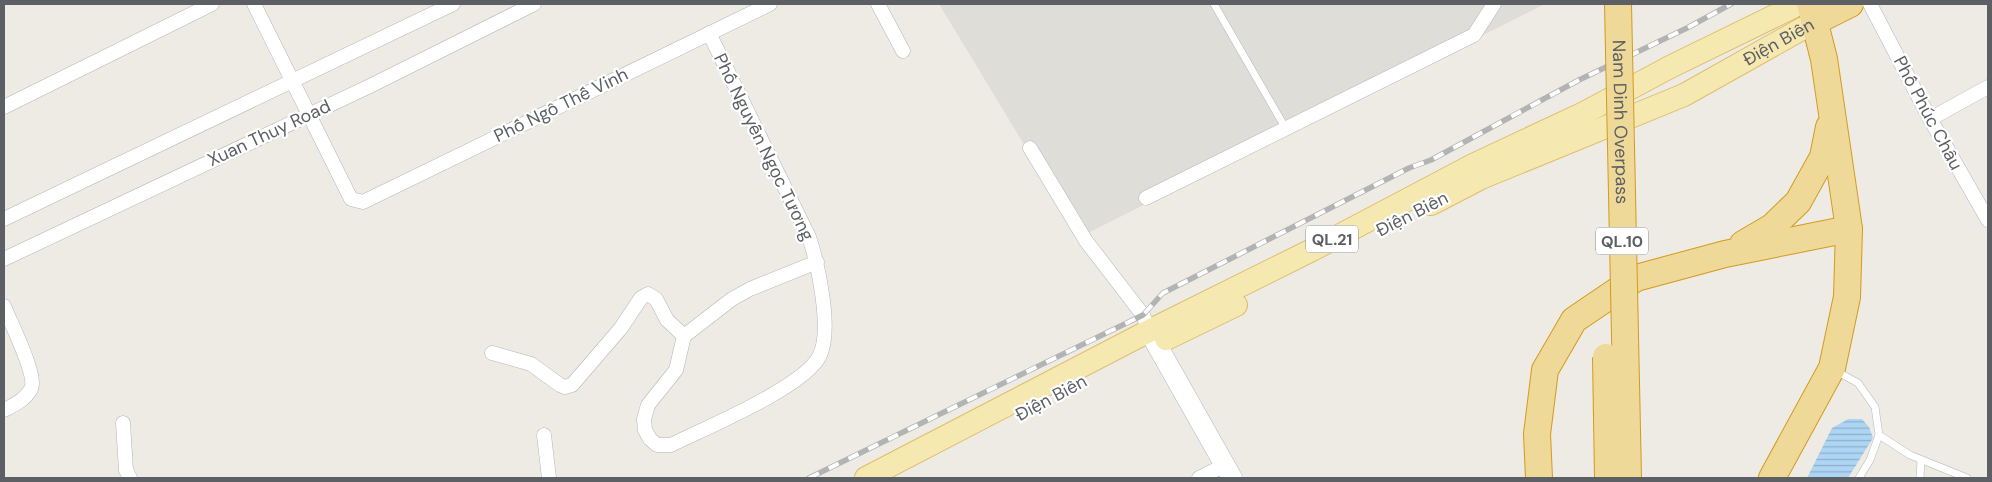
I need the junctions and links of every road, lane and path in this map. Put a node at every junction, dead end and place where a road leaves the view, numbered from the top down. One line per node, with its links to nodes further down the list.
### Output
1 (212, 4): 18 (street)
2 (254, 4): 16 (street)
3 (453, 4): 16 (street, Xuan Thuy Road)
4 (534, 4): 19 (street, Xuan Thuy Road)
5 (770, 4): 14 (street, Phố Ngô Thế Vinh)
6 (878, 4): 15 (street)
7 (1214, 4): 22 (lane)
8 (1494, 4): 22 (street)
9 (1600, 4): 48 (highway, Nam Dinh Overpass / QL.10, bridge)
10 (1618, 4): 49 (highway, Nam Dinh Overpass / QL.10, bridge)
11 (1850, 4): 13 (highway, Điện Biên / QL.21)
12 (1870, 4): 21 (street, Phố Phúc Châu)
13 (1808, 10): 20 (highway); 33 (main road, Điện Biên / QL.21); 33 (main road, Điện Biên / QL.21)
14 (709, 33): 19 (street, Phố Ngô Thế Vinh); 30 (street, Phố Nguyễn Ngọc Tương)
15 (903, 51)
16 (292, 80): 19 (street); 25 (street, Xuan Thuy Road)
17 (1988, 87): 21 (street)
18 (4, 107)
19 (309, 114): 29 (street, Xuan Thuy Road)
20 (1832, 115): 27 (highway); 28 (highway)
21 (1930, 119): 26 (street, Phố Phúc Châu)
22 (1286, 129): 24 (street)
23 (1030, 148): 33 (street)
24 (1146, 198)
25 (4, 219)
26 (1988, 220)
27 (1849, 229): 28 (highway); 35 (highway)
28 (1725, 254): 47 (highway)
29 (4, 259)
30 (817, 262): 32 (street); 32 (street, Phố Nguyễn Ngọc Tương)
31 (4, 306): 36 (street)
32 (684, 336): 34 (street)
33 (1152, 338): 41 (street); 44 (main road, Điện Biên / QL.21); 45 (main road, Điện Biên / QL.21)
34 (492, 353)
35 (1832, 368): 38 (lane); 50 (highway)
36 (4, 410)
37 (123, 423): 42 (street)
38 (1880, 434): 40 (lane); 51 (lane)
39 (544, 435): 43 (street)
40 (1921, 460): 52 (lane); 53 (lane)
41 (1228, 472): 46 (street)
42 (130, 478)
43 (549, 478)
44 (866, 478)
45 (899, 478)
46 (1200, 478)
47 (1539, 478)
48 (1608, 478)
49 (1628, 478)
50 (1772, 478)
51 (1860, 478)
52 (1920, 478)
53 (1967, 478)

